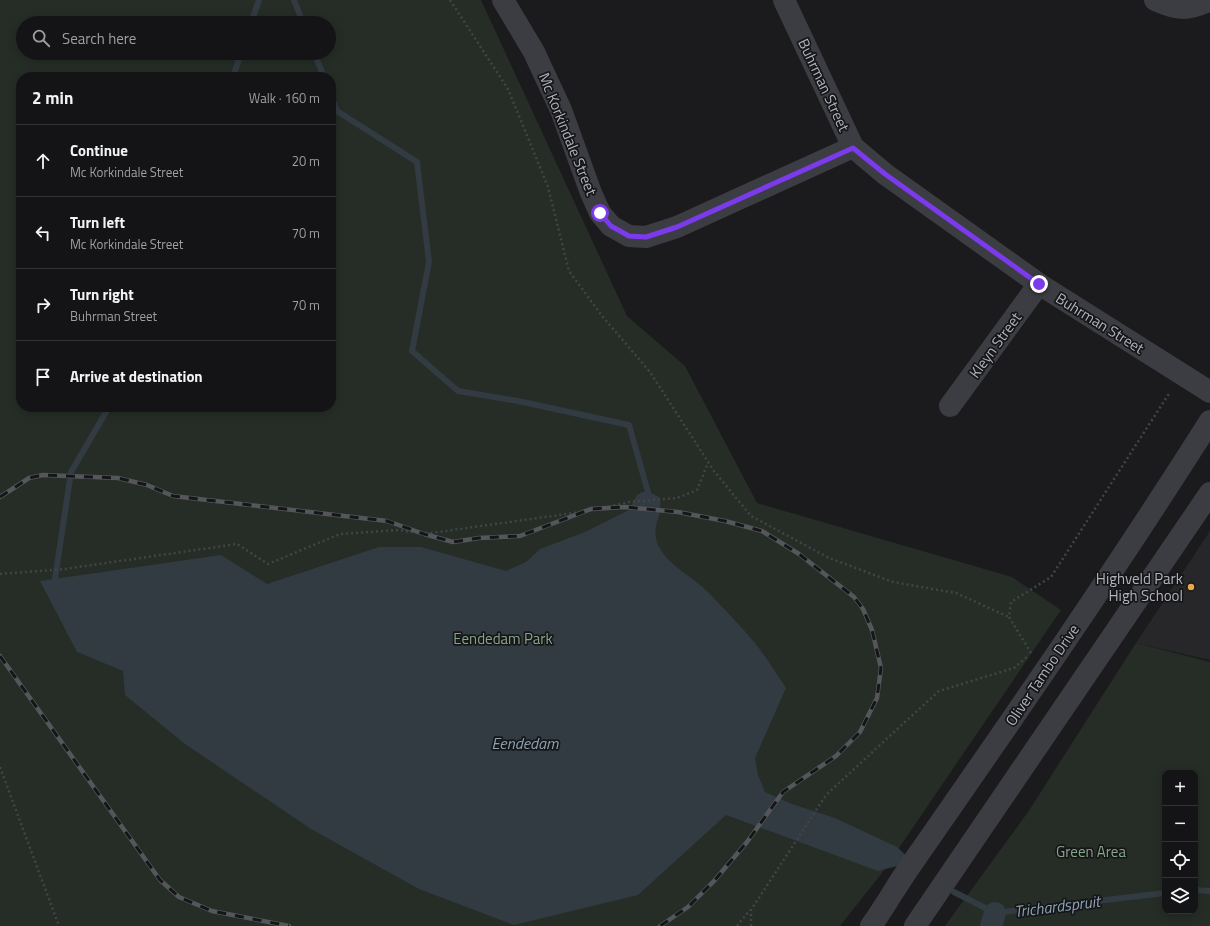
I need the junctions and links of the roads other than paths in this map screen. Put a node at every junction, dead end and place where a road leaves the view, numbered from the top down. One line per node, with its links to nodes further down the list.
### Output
1 (503, 0): 5 (street, Mc Korkindale Street)
2 (784, 0): 5 (street, Buhrman Street)
3 (1155, 0): 4 (street)
4 (1210, 0)
5 (853, 148): 6 (street, Buhrman Street)
6 (1039, 284): 7 (street, Buhrman Street); 8 (street, Kleyn Street)
7 (1210, 392)
8 (950, 406)
9 (1210, 422): 11 (street, Oliver Tambo Drive)
10 (1210, 493): 12 (street)
11 (871, 926)
12 (915, 926)

